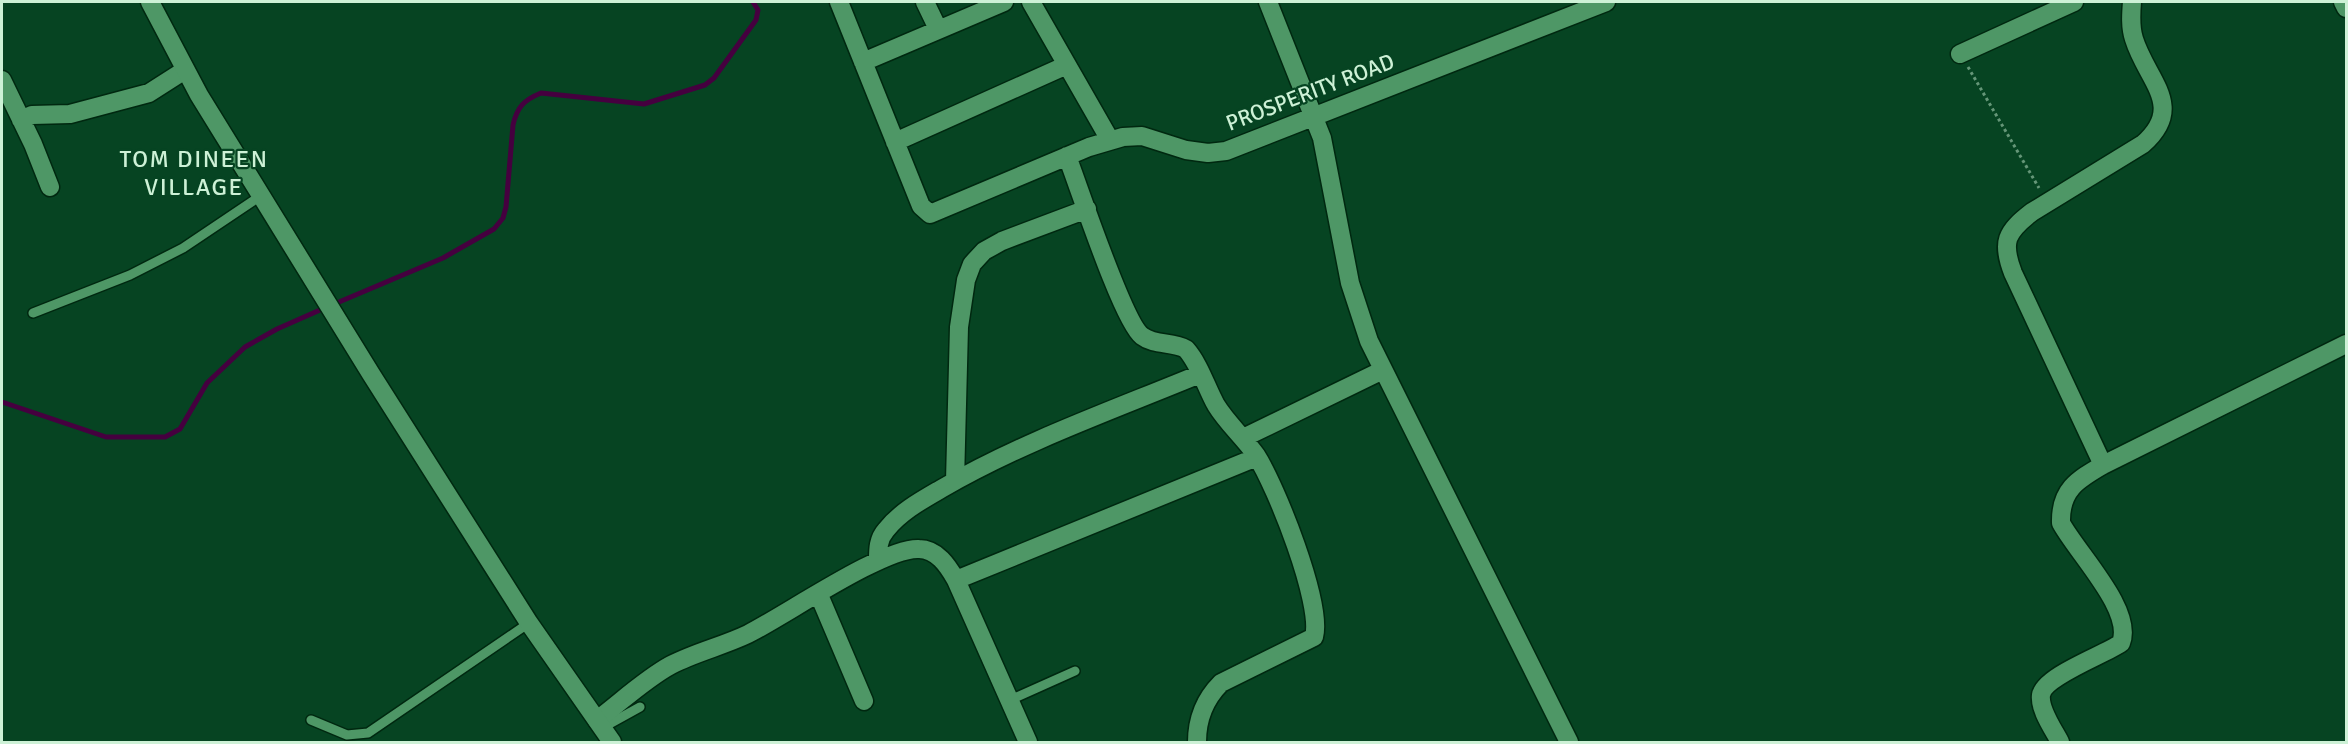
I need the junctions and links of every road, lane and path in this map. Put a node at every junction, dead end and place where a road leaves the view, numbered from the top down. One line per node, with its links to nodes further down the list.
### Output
1 (150, 2): 16 (street)
2 (839, 2): 14 (street)
3 (925, 2): 12 (street)
4 (1004, 2): 12 (street)
5 (1030, 2): 15 (street)
6 (1268, 2): 18 (street)
7 (1606, 2): 18 (street, PROSPERITY ROAD)
8 (2074, 2): 13 (street)
9 (2132, 2): 25 (street)
10 (2343, 2): 11 (street)
11 (2346, 8)
12 (939, 29): 14 (street)
13 (1960, 54): 25 (path)
14 (863, 62): 21 (street)
15 (1067, 65): 20 (street); 21 (street)
16 (185, 70): 19 (street); 24 (street)
17 (2, 80): 19 (street)
18 (1314, 117): 20 (street, PROSPERITY ROAD); 29 (street)
19 (21, 120): 23 (street)
20 (1110, 140): 22 (street, PROSPERITY ROAD)
21 (895, 142): 22 (street, PROSPERITY ROAD)
22 (1067, 156): 26 (street)
23 (50, 187)
24 (262, 195): 27 (lane); 38 (street)
25 (2048, 203): 33 (street)
26 (1088, 209): 30 (street); 34 (street)
27 (33, 313)
28 (2346, 344): 33 (street)
29 (1383, 370): 31 (street); 47 (street)
30 (1200, 374): 31 (street); 34 (street)
31 (1243, 438): 32 (street)
32 (1257, 457): 36 (street); 46 (street)
33 (2103, 465): 48 (street)
34 (955, 481): 35 (street)
35 (878, 560): 36 (street); 37 (street)
36 (956, 580): 40 (street)
37 (819, 595): 41 (street); 44 (street)
38 (529, 623): 43 (lane); 44 (street)
39 (1075, 671): 40 (lane)
40 (1010, 700): 45 (street)
41 (864, 701)
42 (640, 707): 44 (lane)
43 (311, 720)
44 (604, 730)
45 (1028, 742)
46 (1197, 742)
47 (1569, 742)
48 (2060, 742)

